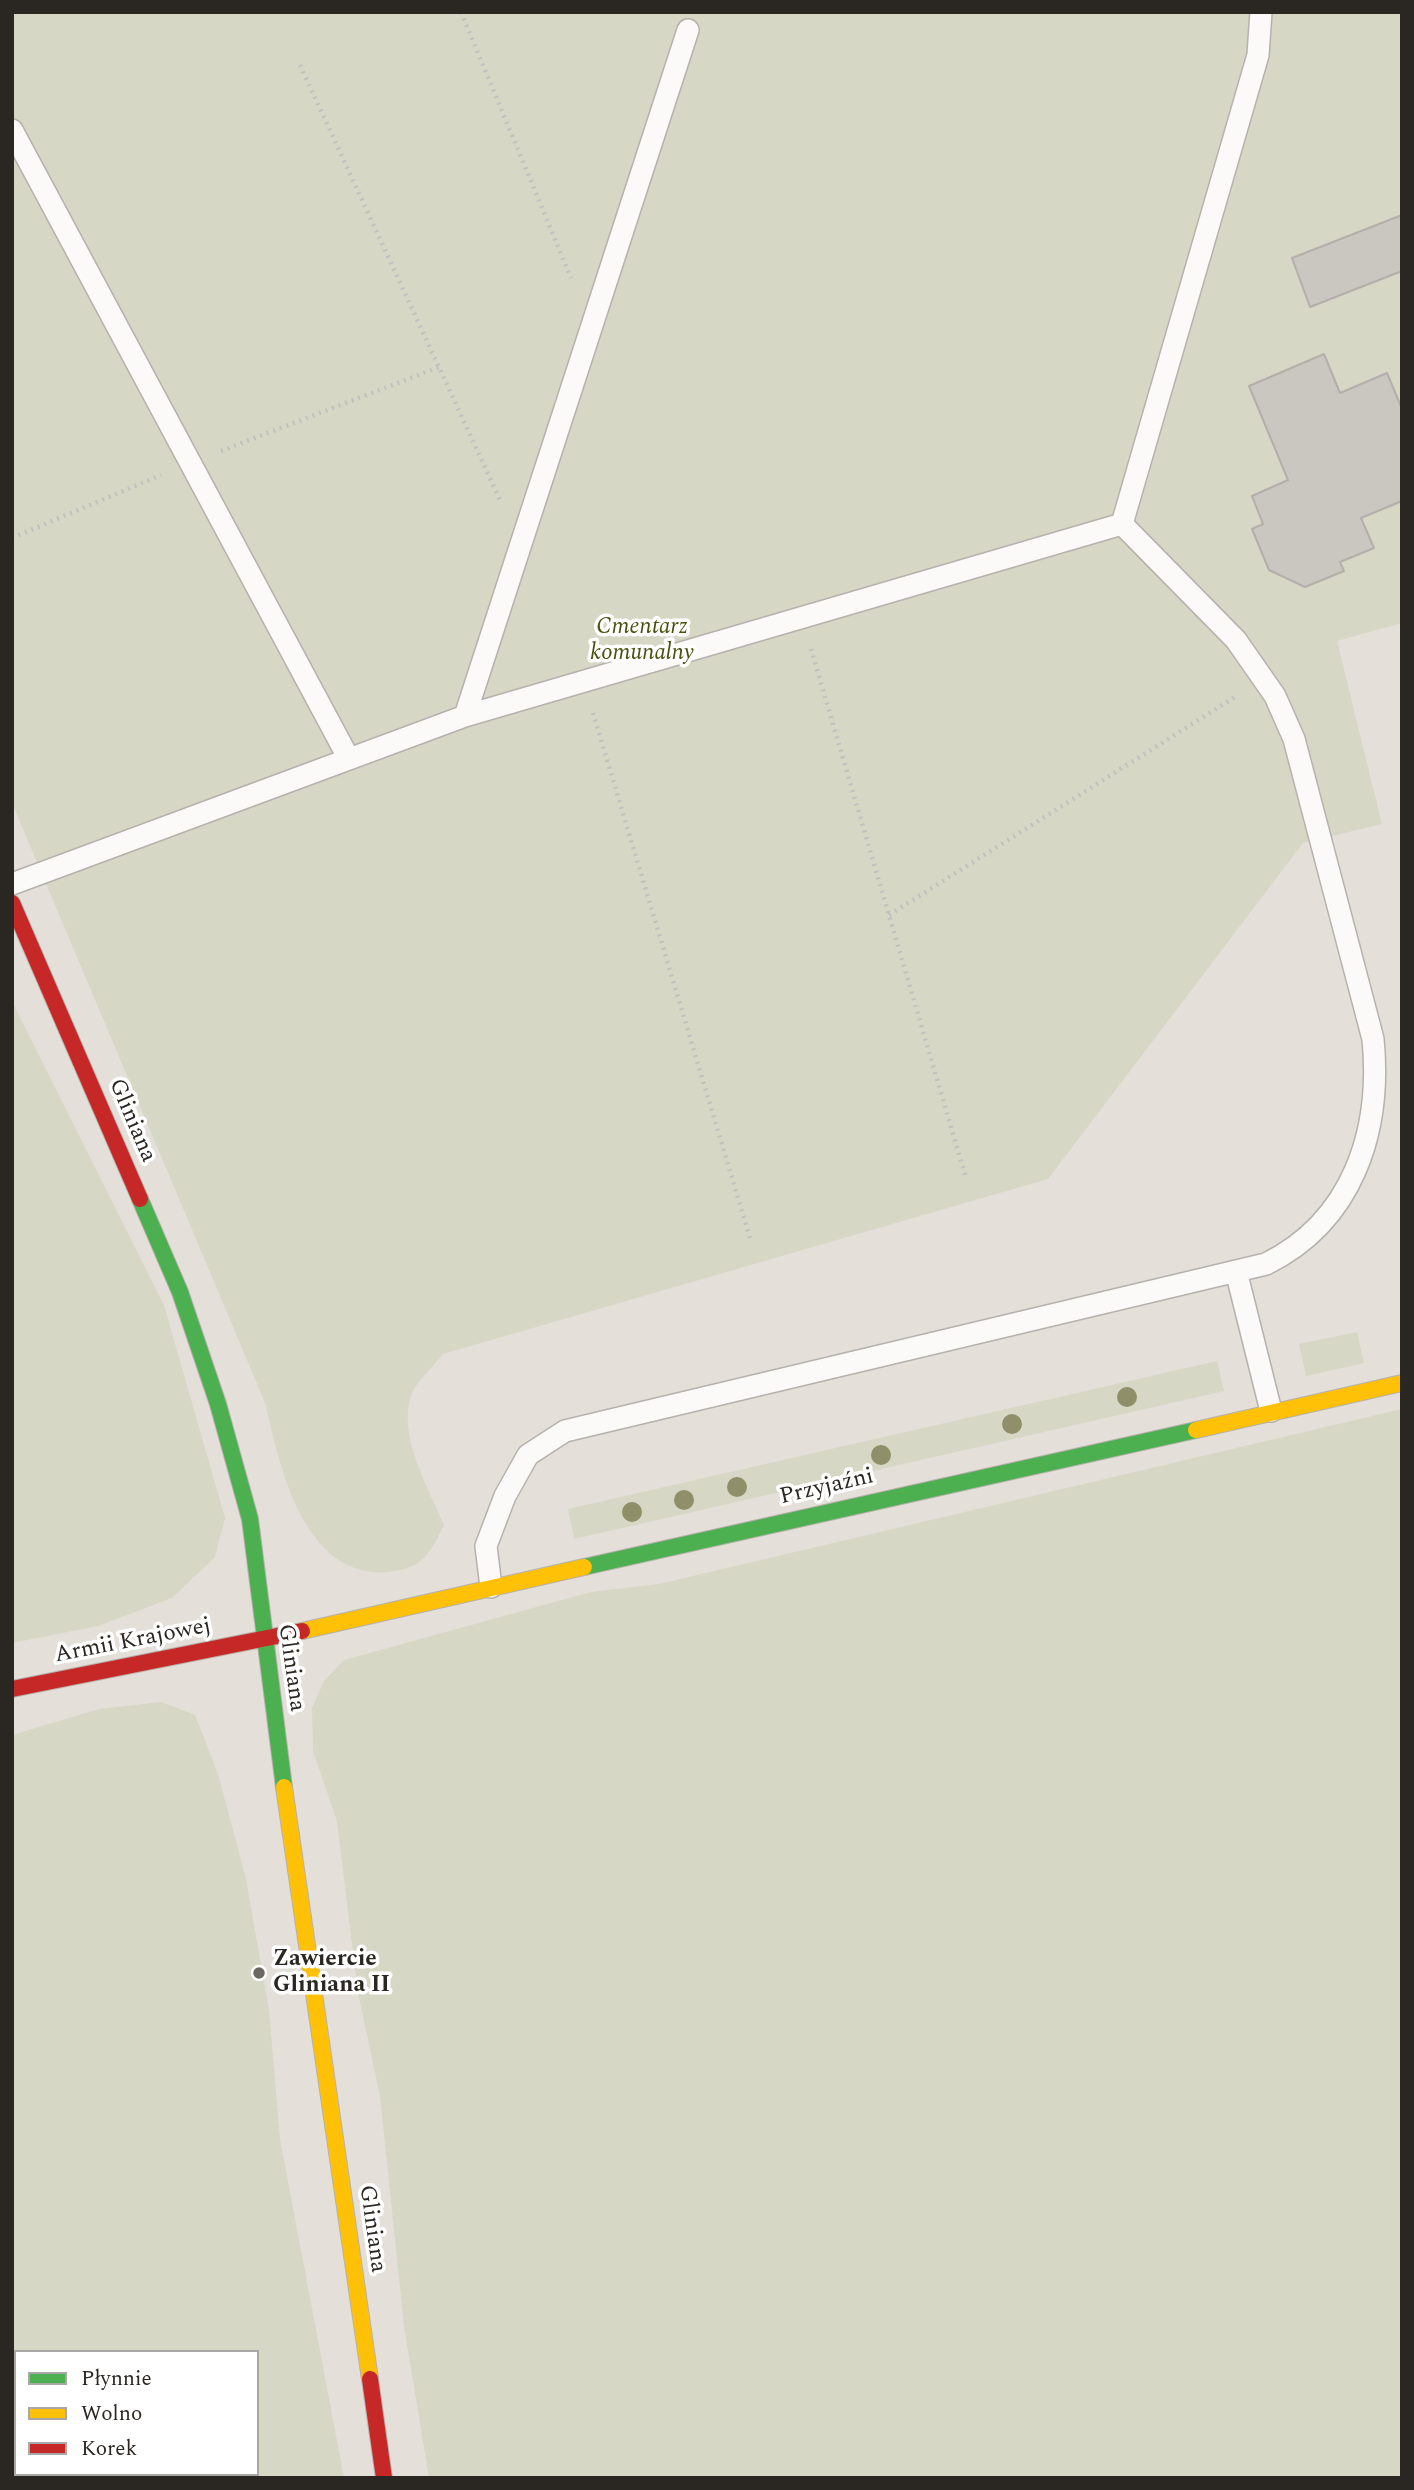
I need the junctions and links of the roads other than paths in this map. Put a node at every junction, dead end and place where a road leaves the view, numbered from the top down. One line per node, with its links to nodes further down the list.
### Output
1 (1261, 12): 4 (lane)
2 (688, 30): 5 (lane)
3 (12, 130): 6 (lane)
4 (1122, 524): 5 (lane); 11 (lane)
5 (464, 716): 6 (lane)
6 (349, 759): 7 (lane)
7 (12, 884)
8 (12, 902): 10 (street, Gliniana)
9 (12, 941): 10 (lane)
10 (40, 967): 15 (street, Gliniana)
11 (1236, 1271): 13 (lane); 14 (lane)
12 (1402, 1383): 13 (street, Przyjaźni)
13 (1271, 1411): 14 (street, Przyjaźni)
14 (491, 1587): 15 (street, Przyjaźni)
15 (263, 1640): 16 (street, Armii Krajowej); 17 (street, Gliniana)
16 (12, 1689)
17 (384, 2478)

